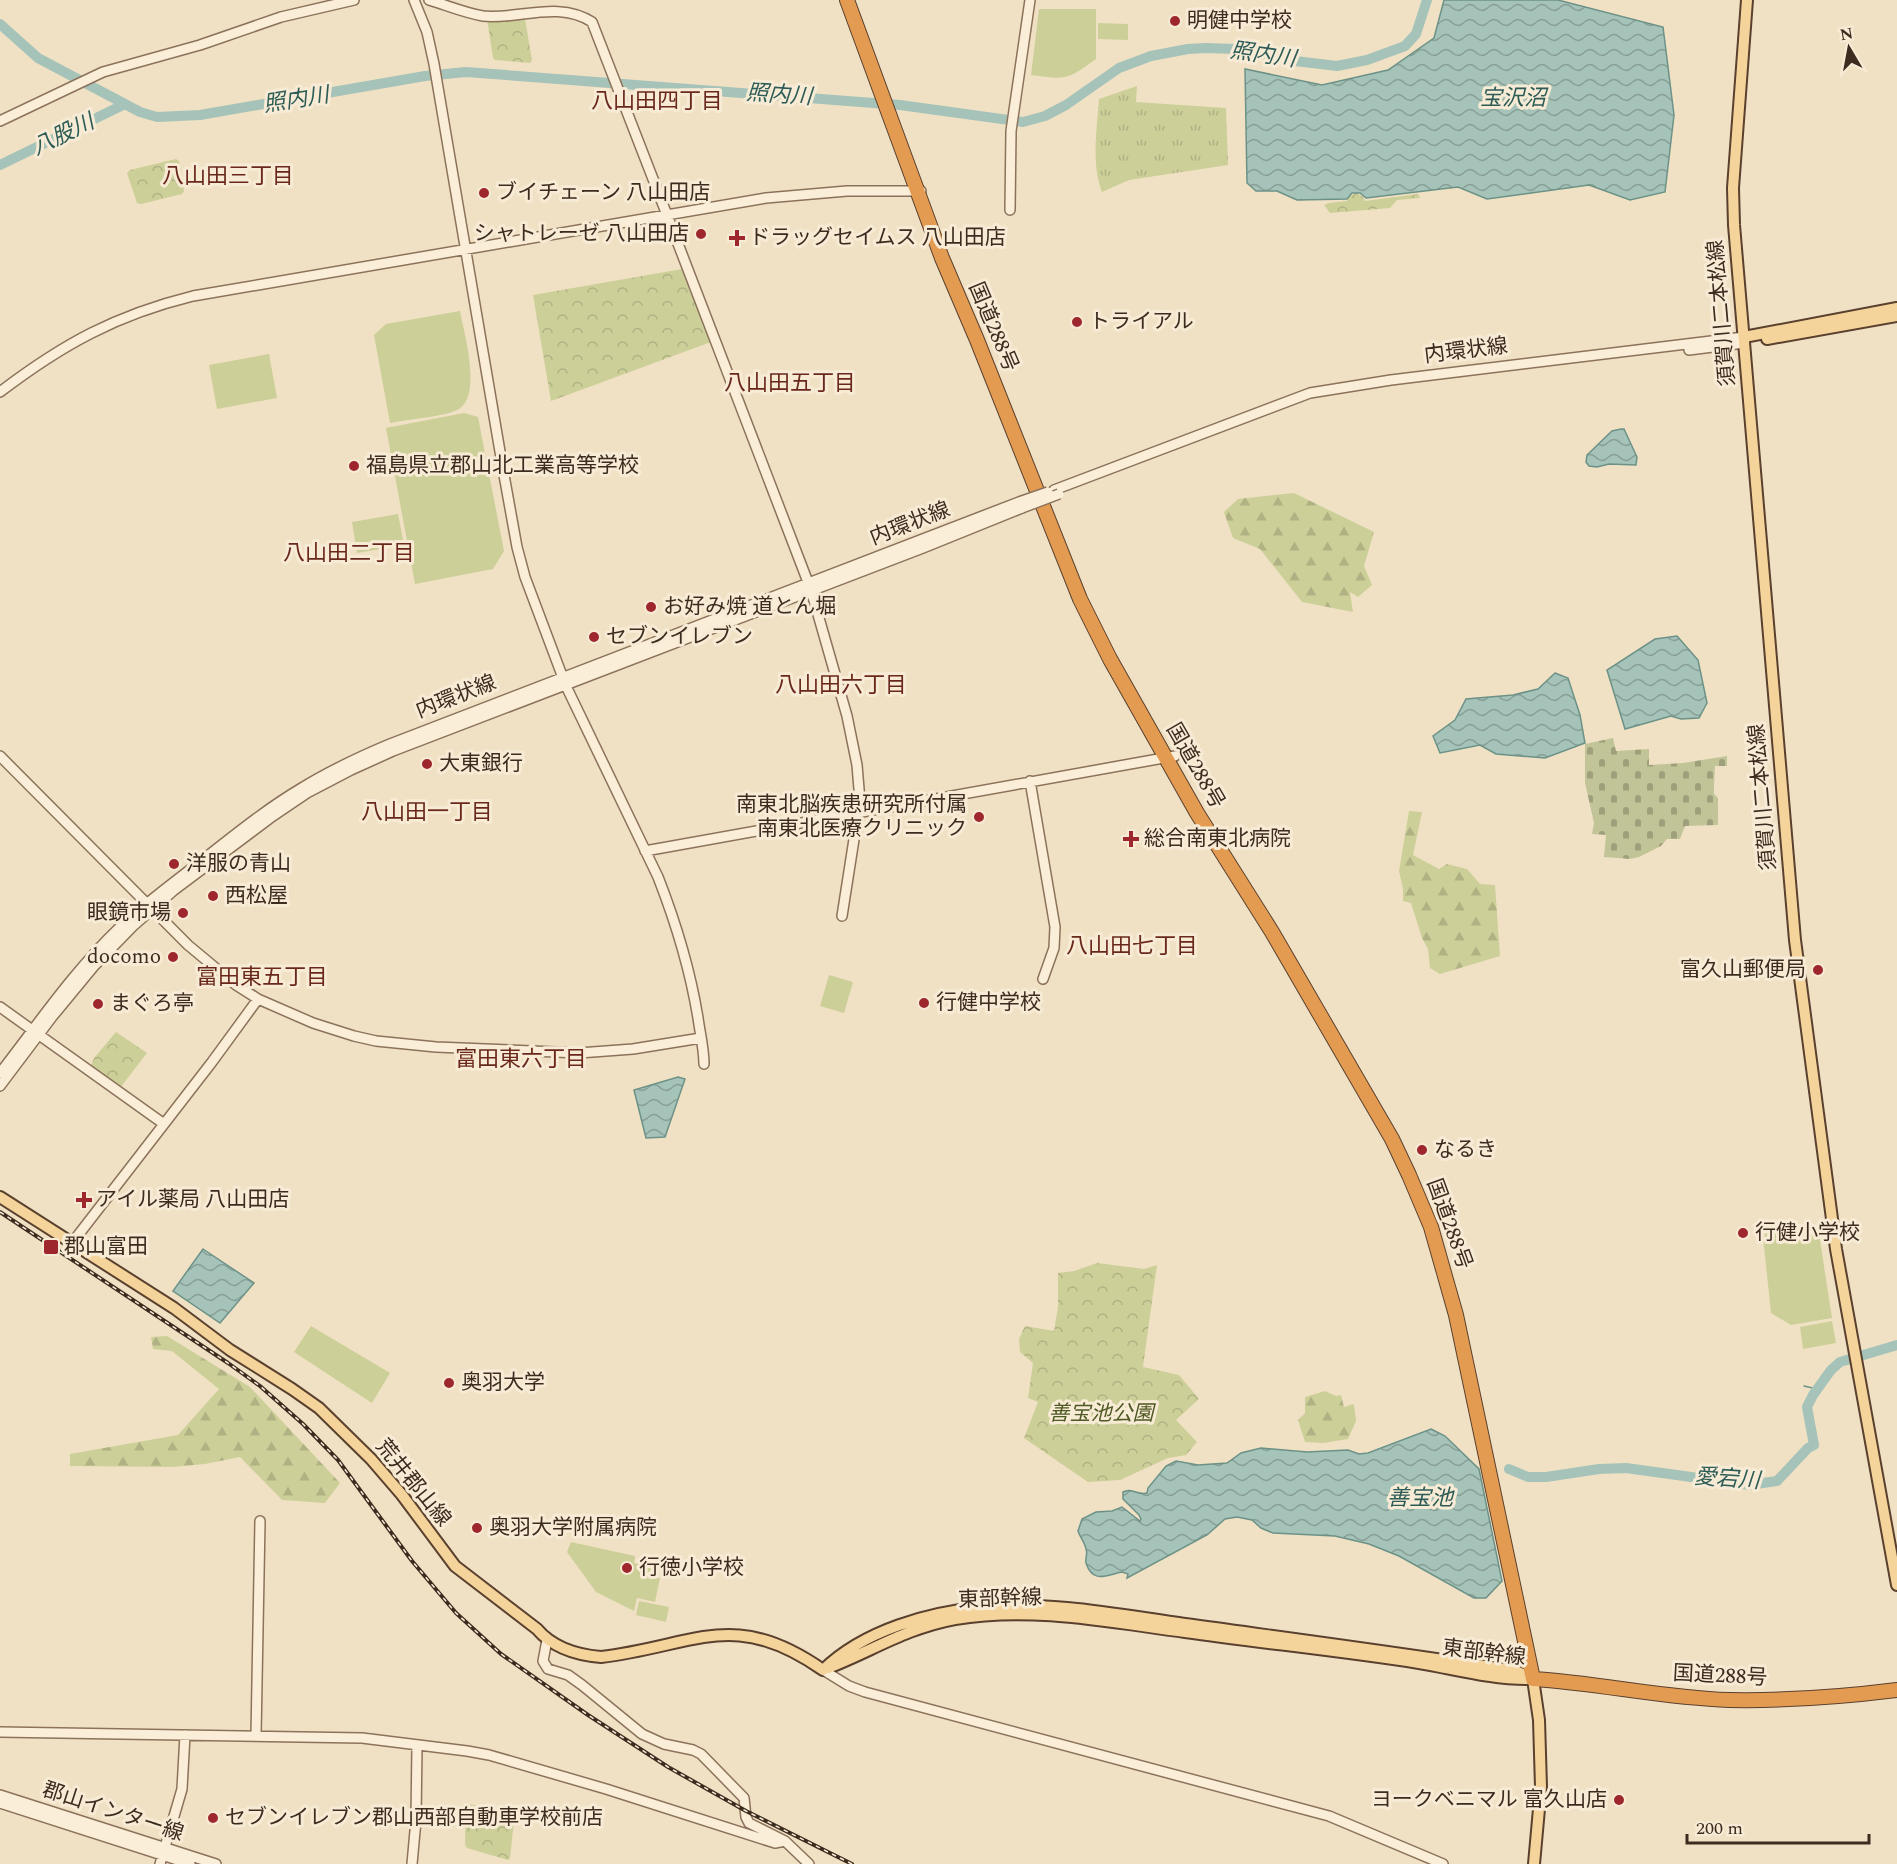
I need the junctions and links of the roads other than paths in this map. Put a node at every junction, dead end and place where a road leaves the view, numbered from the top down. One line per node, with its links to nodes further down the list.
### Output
1 (354, 0): 9 (street)
2 (414, 0): 13 (street)
3 (429, 0): 12 (street)
4 (847, 0): 8 (highway, 国道288号)
5 (853, 0): 8 (highway, 国道288号)
6 (1030, 0): 11 (street)
7 (1747, 0): 16 (main road, 須賀川二本松線)
8 (885, 91): 10 (highway, 国道288号)
9 (0, 121)
10 (920, 191): 12 (street); 21 (highway, 国道288号)
11 (1010, 210)
12 (668, 215): 13 (street); 18 (street)
13 (466, 250): 17 (street); 19 (street)
14 (1897, 308): 16 (main road, 内環状線)
15 (1897, 316): 16 (main road, 内環状線)
16 (1744, 340): 18 (street, 内環状線, bridge); 39 (main road, 須賀川二本松線)
17 (0, 392)
18 (809, 587): 19 (street, 内環状線); 23 (street)
19 (564, 681): 24 (street); 25 (street, 内環状線)
20 (0, 756): 25 (street)
21 (1171, 756): 22 (street); 42 (highway, 国道288号)
22 (1030, 781): 23 (street); 27 (street)
23 (859, 812): 24 (street); 26 (street)
24 (645, 850): 31 (street)
25 (150, 906): 28 (street); 30 (street, 内環状線)
26 (842, 916)
27 (1042, 979)
28 (258, 999): 31 (street); 35 (street)
29 (0, 1007): 30 (street)
30 (35, 1033): 33 (street, 内環状線); 35 (street)
31 (701, 1038): 32 (street)
32 (704, 1064)
33 (3, 1076): 34 (street, 内環状線)
34 (0, 1086)
35 (164, 1124): 37 (street)
36 (0, 1197): 37 (main road, 荒井郡山線)
37 (72, 1243): 40 (main road, 荒井郡山線)
38 (260, 1521): 46 (street)
39 (1897, 1585)
40 (547, 1640): 41 (main road, 荒井郡山線); 50 (street)
41 (823, 1670): 42 (main road, 東部幹線); 56 (street)
42 (1537, 1679): 43 (highway, 国道288号); 57 (main road); 58 (main road)
43 (1897, 1690)
44 (0, 1732): 45 (street)
45 (185, 1735): 46 (street); 51 (street)
46 (256, 1736): 47 (street)
47 (417, 1746): 50 (street); 54 (street)
48 (0, 1795): 51 (street, 郡山インター線)
49 (0, 1803): 51 (street)
50 (785, 1841): 55 (street)
51 (163, 1856): 52 (street); 53 (street, 郡山インター線)
52 (190, 1864)
53 (216, 1864)
54 (412, 1864)
55 (809, 1864)
56 (1443, 1864)
57 (1534, 1864)
58 (1539, 1864)

